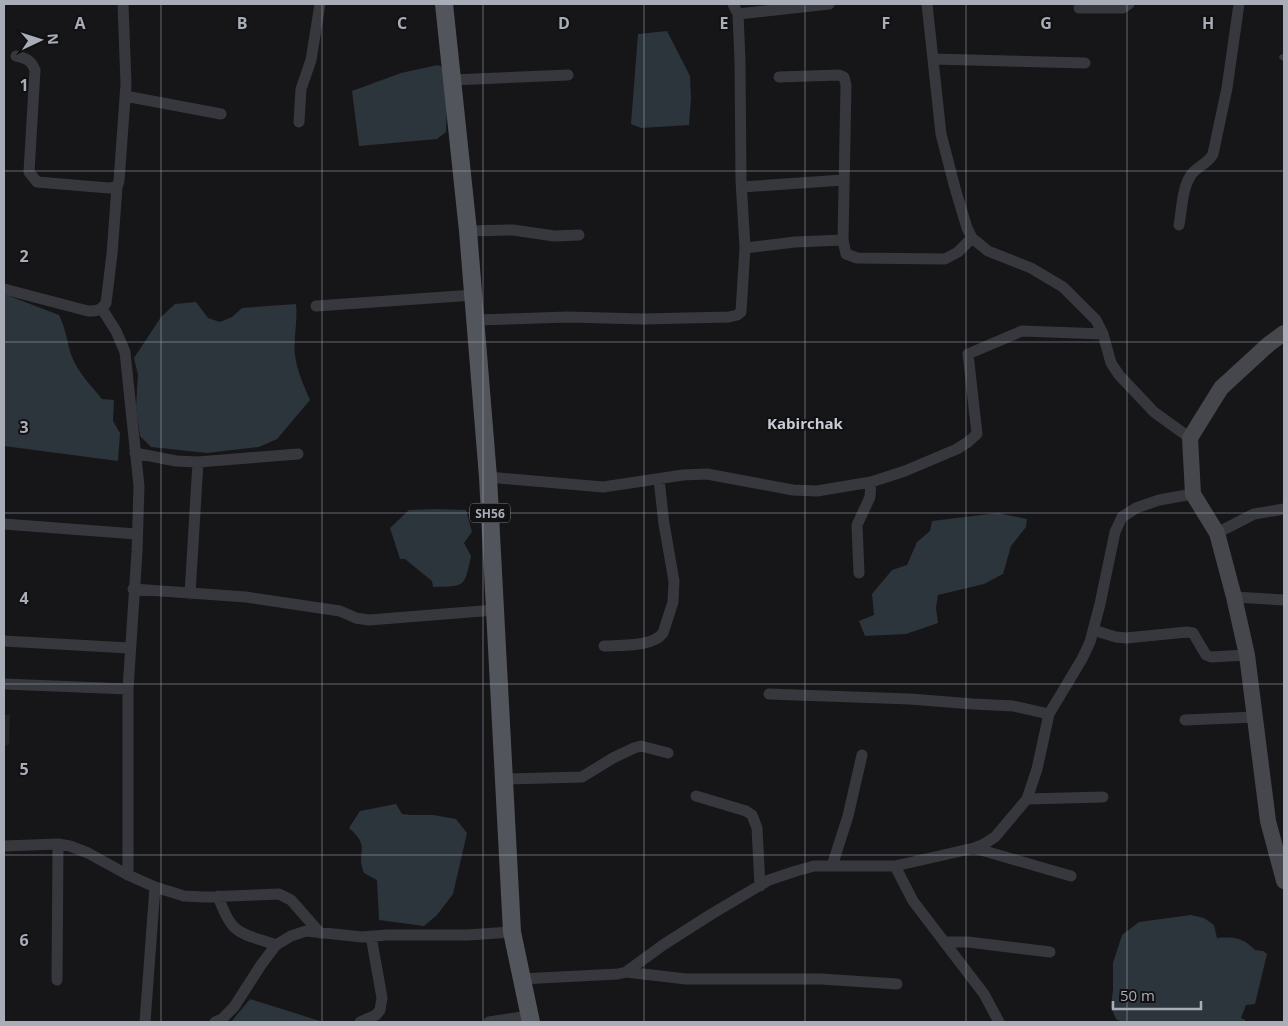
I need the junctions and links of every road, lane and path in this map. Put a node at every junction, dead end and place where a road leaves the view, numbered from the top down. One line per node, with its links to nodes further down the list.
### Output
1 (124, 4): 17 (street)
2 (320, 4): 19 (street)
3 (444, 4): 16 (main road, SH56)
4 (829, 4): 8 (street)
5 (927, 4): 12 (street)
6 (1129, 4): 9 (street)
7 (1239, 4): 23 (street)
8 (816, 5): 10 (street)
9 (1080, 8)
10 (736, 9): 22 (street)
11 (16, 56): 21 (street)
12 (933, 59): 13 (street); 26 (street)
13 (1085, 63)
14 (568, 74): 16 (street)
15 (779, 77): 20 (street)
16 (453, 80): 24 (main road, SH56)
17 (125, 96): 18 (street); 21 (street)
18 (221, 114)
19 (299, 122)
20 (844, 180): 22 (street); 27 (street)
21 (117, 187): 32 (street)
22 (742, 187): 28 (street)
23 (1180, 225)
24 (468, 231): 25 (street); 30 (main road, SH56)
25 (579, 235)
26 (972, 238): 27 (street); 35 (street)
27 (843, 240): 28 (street)
28 (745, 248): 33 (street)
29 (4, 289): 32 (street)
30 (474, 295): 31 (street); 33 (main road, SH56)
31 (316, 306)
32 (102, 309): 37 (street)
33 (476, 320): 40 (main road, SH56)
34 (1284, 333): 36 (main road)
35 (1103, 334): 36 (street); 42 (street)
36 (1190, 438): 43 (main road)
37 (135, 453): 39 (street); 47 (street)
38 (298, 454): 39 (street)
39 (198, 462): 50 (street)
40 (488, 477): 41 (street); 53 (main road, SH56)
41 (659, 479): 42 (street); 56 (street)
42 (871, 482): 48 (street)
43 (1193, 494): 46 (main road); 54 (street)
44 (1284, 509): 46 (street)
45 (4, 524): 47 (street)
46 (1217, 533): 51 (main road)
47 (136, 534): 49 (street)
48 (859, 573)
49 (133, 589): 50 (street); 57 (street)
50 (190, 594): 53 (street)
51 (1234, 597): 52 (street); 58 (main road)
52 (1284, 600)
53 (495, 610): 67 (main road, SH56)
54 (1093, 630): 58 (street); 62 (street)
55 (4, 641): 57 (street)
56 (604, 646)
57 (129, 648): 60 (street)
58 (1247, 655): 63 (main road)
59 (4, 684): 60 (street)
60 (128, 689): 76 (street)
61 (769, 694): 62 (street)
62 (1050, 714): 70 (street)
63 (1256, 717): 64 (street); 78 (main road)
64 (1185, 720)
65 (668, 753): 67 (street)
66 (862, 755): 74 (street)
67 (504, 780): 82 (main road, SH56)
68 (696, 796): 79 (street)
69 (1104, 798): 70 (street)
70 (1026, 799): 73 (street)
71 (58, 844): 72 (street); 76 (street); 90 (street)
72 (4, 846)
73 (974, 848): 75 (street); 77 (street)
74 (832, 866): 75 (street); 79 (street)
75 (895, 866): 85 (street)
76 (128, 875): 80 (street)
77 (1071, 876)
78 (1284, 881)
79 (760, 886): 88 (street)
80 (155, 887): 81 (street); 93 (street)
81 (218, 896): 83 (street); 86 (street)
82 (512, 932): 84 (street); 89 (main road, SH56)
83 (320, 933): 84 (street); 86 (street)
84 (371, 936): 95 (street)
85 (944, 942): 87 (street); 97 (street)
86 (276, 945): 94 (street)
87 (1050, 952)
88 (626, 972): 89 (street); 91 (street)
89 (521, 979): 92 (main road, SH56)
90 (56, 980)
91 (897, 984)
92 (530, 1019): 96 (street)
93 (145, 1022)
94 (215, 1022)
95 (360, 1022)
96 (490, 1022)
97 (999, 1022)

